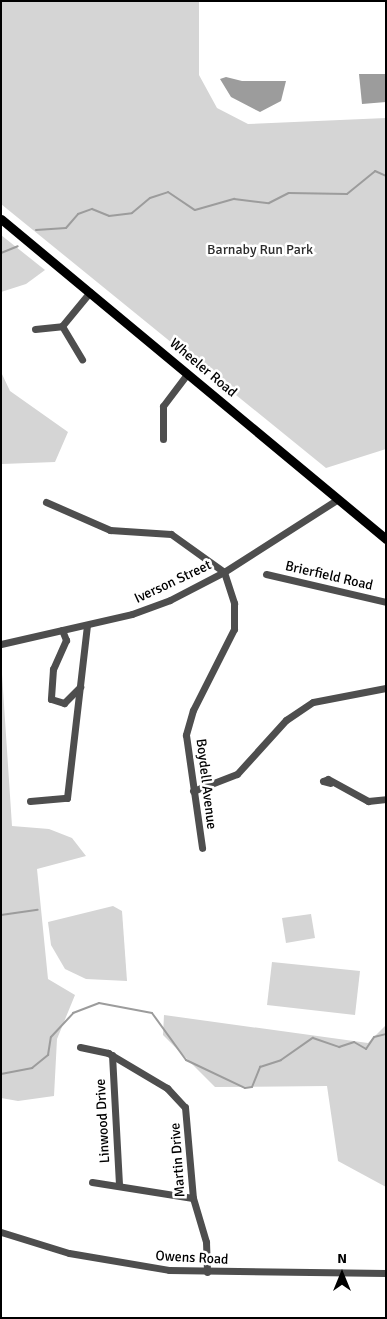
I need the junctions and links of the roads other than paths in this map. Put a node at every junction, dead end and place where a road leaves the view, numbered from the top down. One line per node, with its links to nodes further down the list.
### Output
1 (1, 219): 2 (main road, Wheeler Road)
2 (90, 292): 3 (street); 6 (main road, Wheeler Road)
3 (62, 326): 4 (street); 5 (street)
4 (35, 329)
5 (82, 360)
6 (187, 374): 7 (street); 8 (main road, Wheeler Road)
7 (163, 439)
8 (338, 499): 10 (main road, Wheeler Road); 11 (street, Iverson Street)
9 (46, 502): 11 (street)
10 (386, 539)
11 (224, 572): 14 (street, Iverson Street); 20 (street, Boydell Avenue)
12 (266, 574): 13 (street, Brierfield Road)
13 (386, 602)
14 (87, 625): 15 (street, Iverson Street); 17 (street)
15 (62, 630): 16 (street, Iverson Street); 17 (street)
16 (1, 644)
17 (80, 686): 22 (street)
18 (386, 688): 20 (street)
19 (330, 783): 21 (street)
20 (193, 790): 23 (street, Boydell Avenue)
21 (386, 799)
22 (30, 801)
23 (202, 848)
24 (80, 1047): 25 (street, Martin Drive)
25 (112, 1055): 27 (street, Linwood Drive); 28 (street, Martin Drive)
26 (92, 1182): 27 (street)
27 (119, 1186): 28 (street)
28 (193, 1198): 30 (street, Martin Drive)
29 (1, 1232): 30 (street, Owens Road)
30 (208, 1272): 31 (street, Owens Road)
31 (386, 1273)

